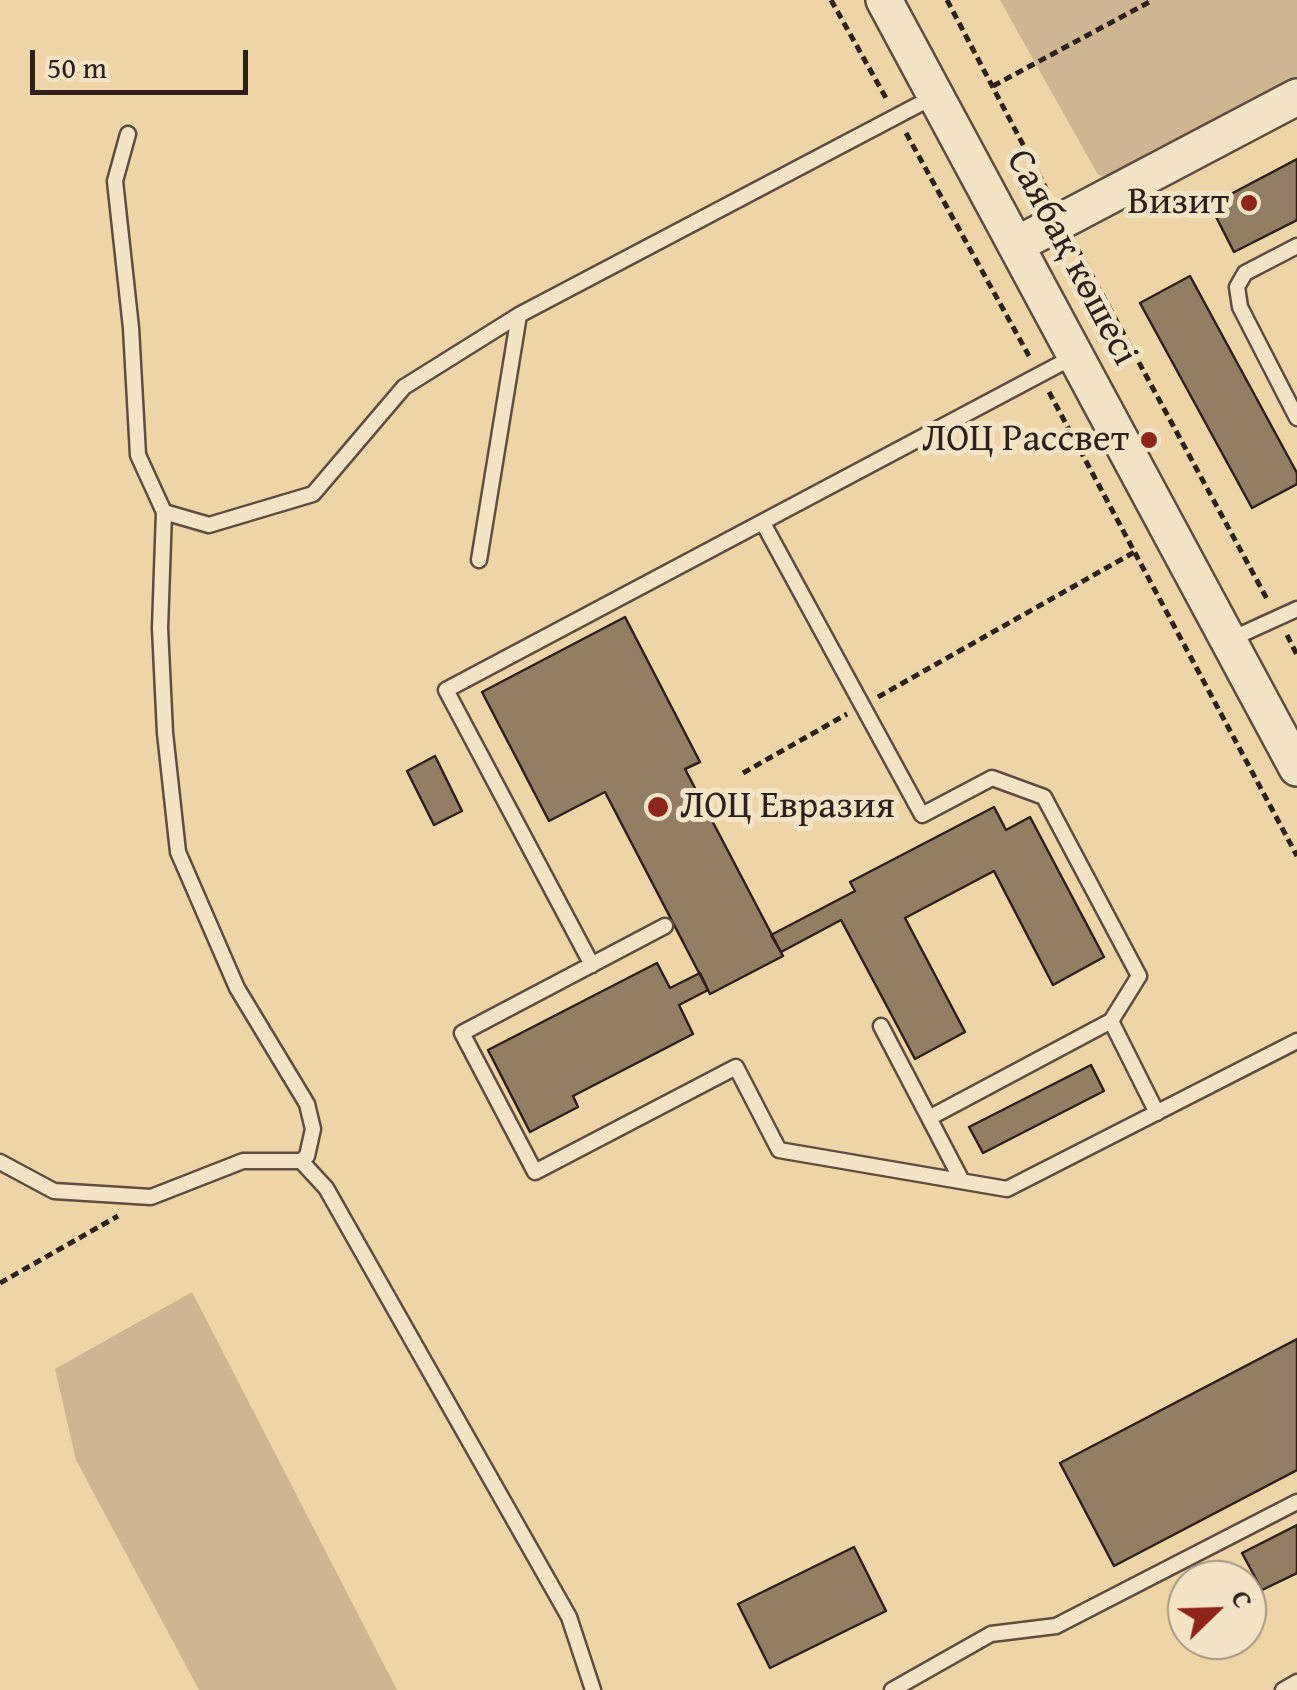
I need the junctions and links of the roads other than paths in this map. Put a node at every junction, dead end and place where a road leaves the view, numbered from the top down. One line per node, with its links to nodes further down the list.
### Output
1 (884, 0): 2 (street, Саябақ көшесі)
2 (935, 96): 5 (street, Саябақ көшесі); 7 (lane)
3 (1297, 98): 5 (street)
4 (128, 134): 10 (lane)
5 (1016, 245): 8 (street, Саябақ көшесі)
6 (1297, 246): 9 (lane)
7 (519, 315): 10 (lane); 12 (lane)
8 (1076, 356): 11 (lane); 14 (street, Саябақ көшесі)
9 (1297, 418)
10 (164, 512): 23 (lane)
11 (763, 523): 17 (lane); 18 (lane)
12 (479, 560)
13 (1297, 609): 14 (lane)
14 (1228, 640): 15 (street, Саябақ көшесі)
15 (1297, 768)
16 (665, 926): 17 (lane)
17 (592, 965): 25 (lane)
18 (1111, 1021): 21 (lane); 22 (lane)
19 (880, 1026): 22 (lane)
20 (1297, 1041): 21 (lane)
21 (1156, 1112): 25 (lane)
22 (929, 1118): 25 (lane)
23 (302, 1161): 24 (lane); 28 (lane)
24 (0, 1162)
25 (962, 1181)
26 (1297, 1502): 29 (lane)
27 (1297, 1682): 30 (lane)
28 (593, 1690)
29 (892, 1690)
30 (1283, 1690)

